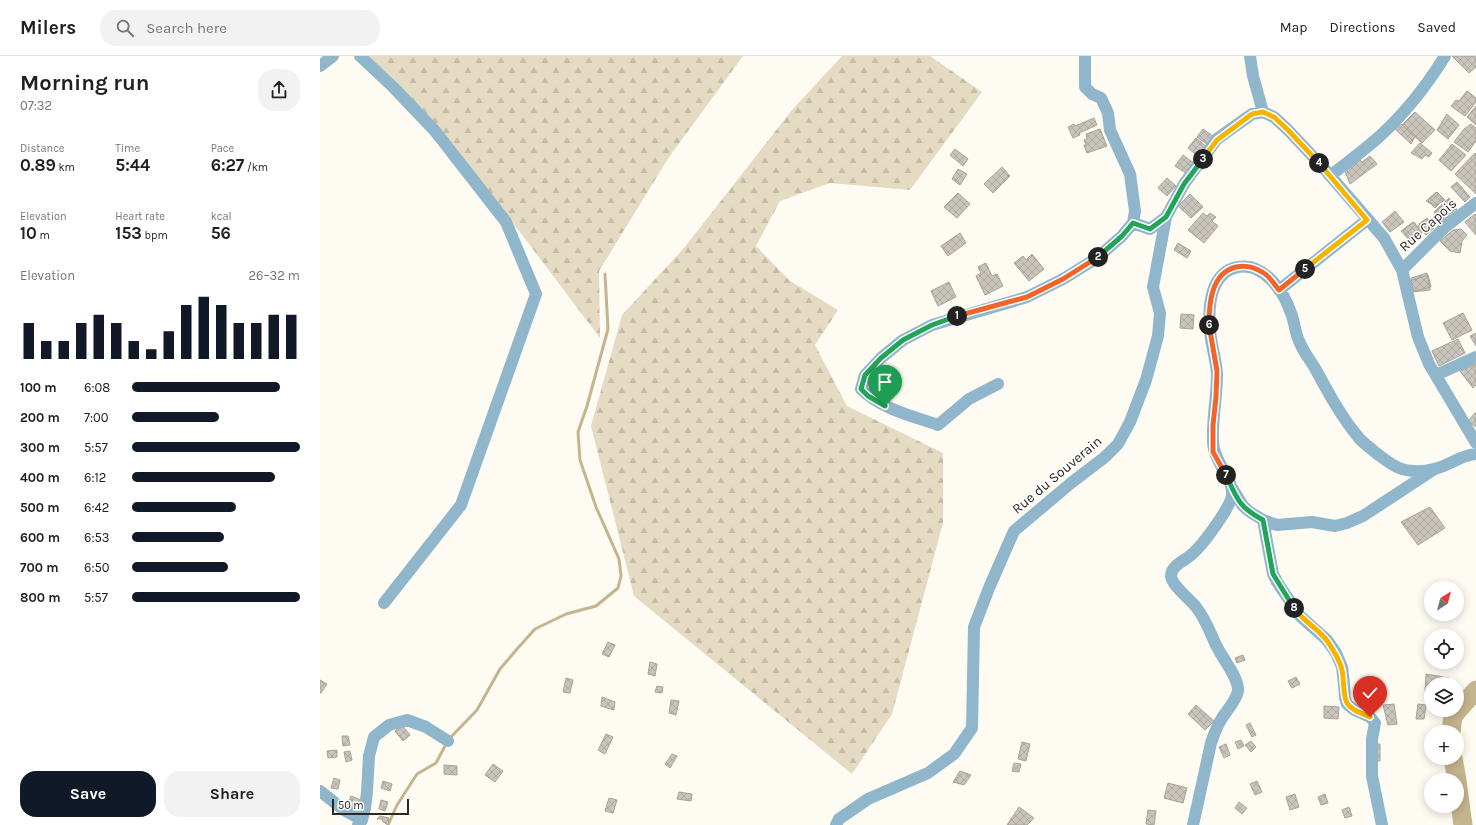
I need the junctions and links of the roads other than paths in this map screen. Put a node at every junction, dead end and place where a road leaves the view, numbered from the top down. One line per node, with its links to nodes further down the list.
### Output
1 (333, 56): 6 (street)
2 (360, 56): 23 (street)
3 (1085, 56): 12 (street)
4 (1250, 56): 7 (street)
5 (1445, 56): 8 (street)
6 (320, 66)
7 (1263, 112): 8 (street); 10 (street, Rue du Souverain)
8 (1330, 176): 11 (street)
9 (1476, 202): 13 (street, Rue Capois)
10 (1166, 217): 12 (street); 27 (street, Rue du Souverain)
11 (1367, 220): 13 (street); 14 (street)
12 (1133, 223): 17 (street)
13 (1402, 270): 16 (street)
14 (1279, 290): 20 (street); 21 (street)
15 (1476, 356): 16 (street)
16 (1436, 375): 18 (street)
17 (998, 384)
18 (1476, 443)
19 (1476, 454): 20 (street)
20 (1435, 469): 22 (street)
21 (1230, 485): 22 (street); 28 (street)
22 (1263, 520): 29 (street)
23 (384, 603)
24 (448, 741): 26 (street)
25 (320, 791): 26 (street)
26 (360, 822)
27 (836, 825)
28 (1193, 825)
29 (1382, 825)

